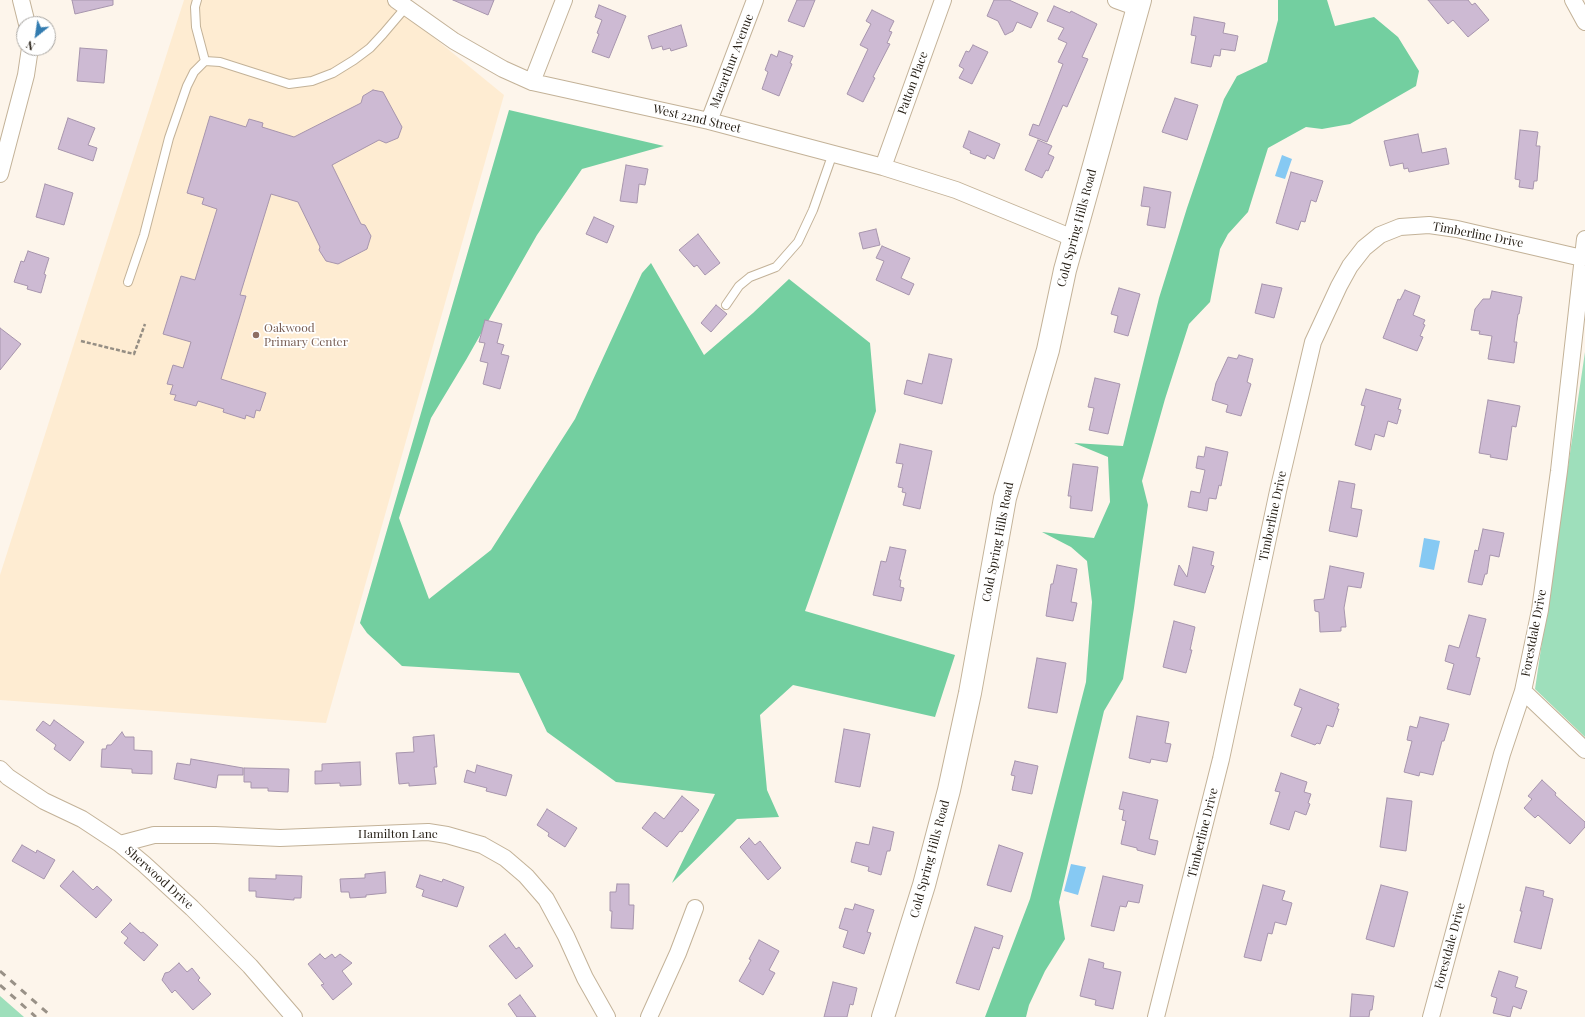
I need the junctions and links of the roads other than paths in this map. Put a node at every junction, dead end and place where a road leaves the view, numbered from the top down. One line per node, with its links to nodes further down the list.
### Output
1 (21, 0): 10 (street)
2 (197, 0): 13 (lane)
3 (564, 0): 14 (street)
4 (755, 0): 15 (street, Macarthur Avenue)
5 (943, 0): 17 (street, Patton Place)
6 (1116, 0): 9 (street)
7 (1573, 0): 11 (street)
8 (401, 4): 13 (lane); 14 (street, West 22nd Street)
9 (1139, 4): 19 (street, Cold Spring Hills Road)
10 (25, 16)
11 (1585, 22)
12 (29, 56): 18 (street)
13 (205, 61): 22 (lane)
14 (532, 82): 15 (street, West 22nd Street)
15 (709, 122): 16 (street, West 22nd Street)
16 (833, 153): 17 (street, West 22nd Street); 23 (lane)
17 (883, 167): 19 (street, West 22nd Street)
18 (0, 174)
19 (1073, 238): 32 (street, Cold Spring Hills Road)
20 (1585, 239): 21 (street, Forestdale Drive)
21 (1582, 258): 24 (street, Forestdale Drive); 33 (street, Timberline Drive)
22 (128, 282)
23 (726, 305)
24 (1523, 691): 25 (street); 34 (street, Forestdale Drive)
25 (1585, 750)
26 (0, 770): 27 (street, Sherwood Drive)
27 (120, 844): 29 (street, Sherwood Drive); 30 (street, Hamilton Lane)
28 (695, 908): 31 (street)
29 (294, 1017)
30 (607, 1017)
31 (649, 1017)
32 (883, 1017)
33 (1156, 1017)
34 (1431, 1017)

